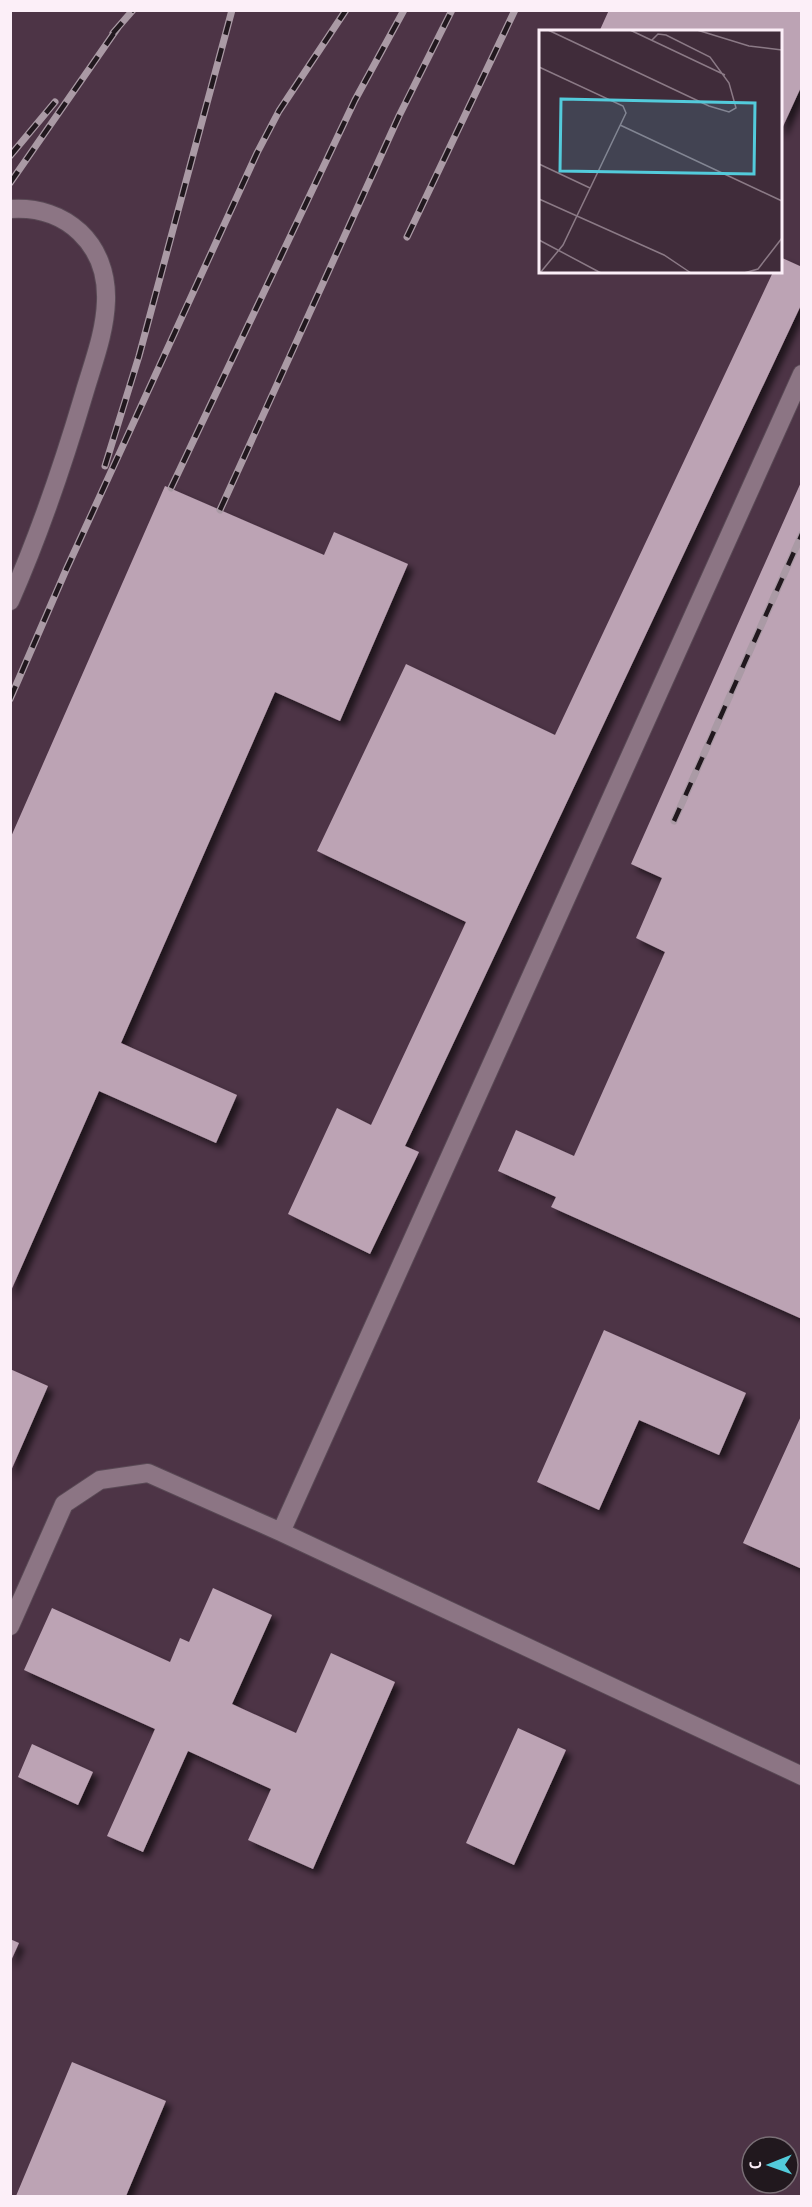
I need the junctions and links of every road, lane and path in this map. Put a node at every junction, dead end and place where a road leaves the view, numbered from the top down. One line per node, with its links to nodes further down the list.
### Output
1 (10, 209): 3 (lane)
2 (801, 374): 4 (lane)
3 (10, 601)
4 (282, 1532): 5 (lane); 6 (lane)
5 (10, 1626)
6 (801, 1776)

